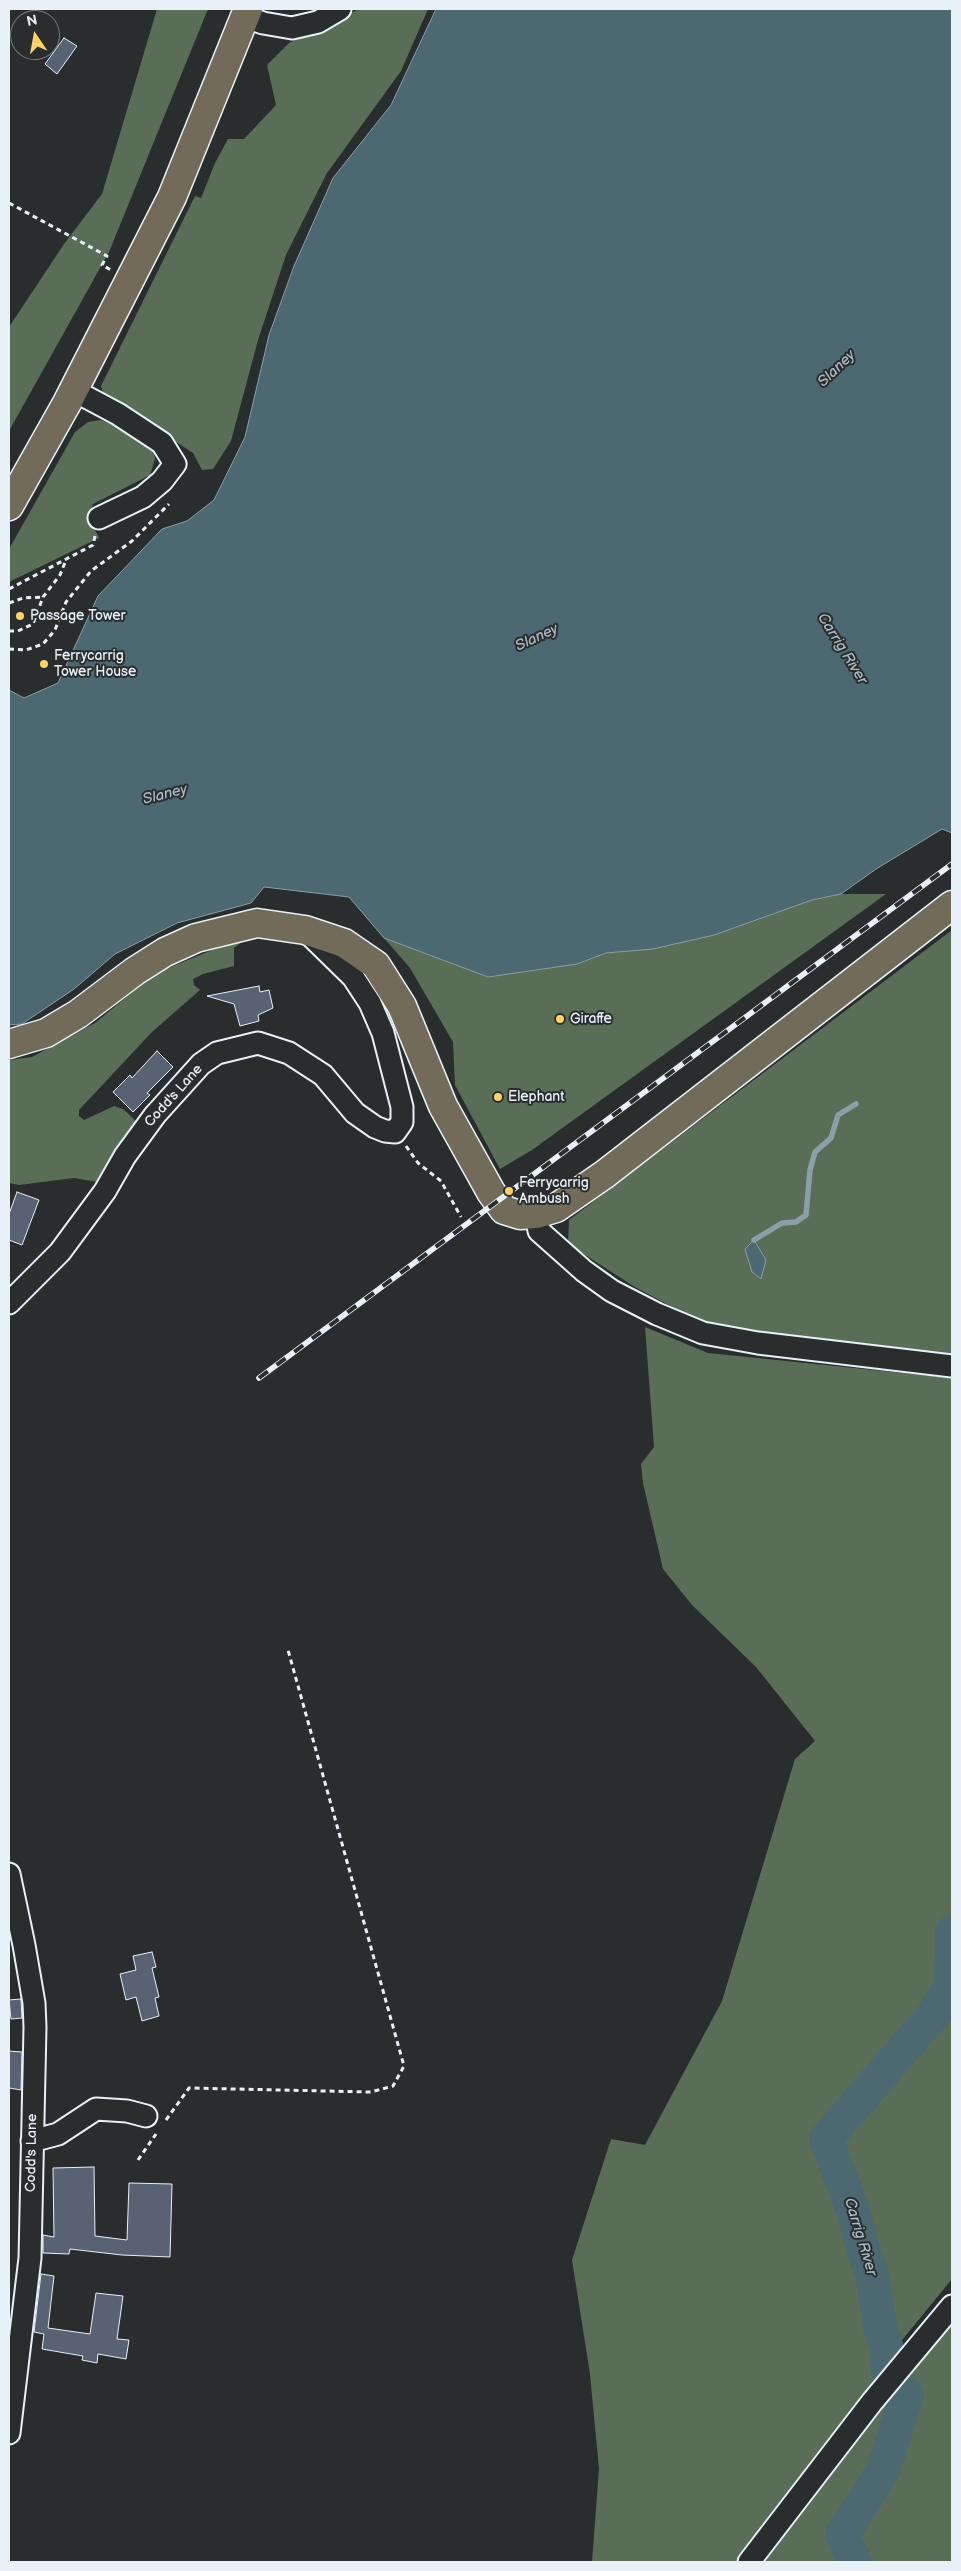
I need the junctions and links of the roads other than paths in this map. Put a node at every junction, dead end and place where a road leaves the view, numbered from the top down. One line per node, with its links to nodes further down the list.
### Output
1 (340, 9): 3 (street)
2 (247, 13): 3 (street); 4 (main road)
3 (320, 15)
4 (73, 390): 5 (main road); 6 (street)
5 (9, 506)
6 (99, 518)
7 (952, 905): 10 (main road)
8 (305, 930): 9 (main road); 10 (main road); 11 (street, Codd's Lane)
9 (9, 1044)
10 (536, 1214): 12 (street)
11 (9, 1303)
12 (952, 1366)
13 (9, 1874): 15 (street, Codd's Lane)
14 (157, 2122): 15 (street)
15 (32, 2141): 17 (street, Codd's Lane)
16 (952, 2306): 18 (street)
17 (9, 2433)
18 (749, 2562)

